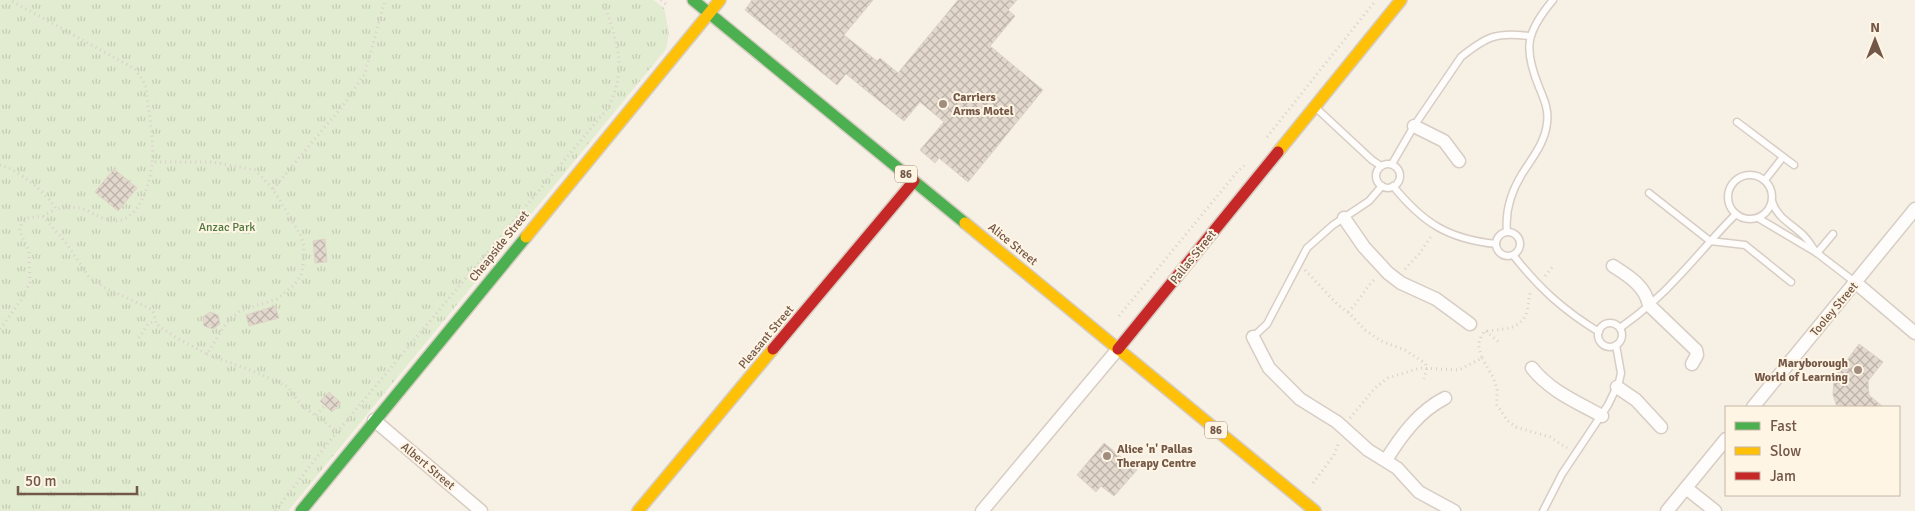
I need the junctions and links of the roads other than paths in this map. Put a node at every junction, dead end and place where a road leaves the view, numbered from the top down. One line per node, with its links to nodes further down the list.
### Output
1 (693, 0): 5 (street, Alice Street / 86)
2 (720, 0): 5 (street, Cheapside Street)
3 (1400, 0): 7 (street, Pallas Street)
4 (1553, 0): 6 (lane)
5 (709, 14): 16 (street, Alice Street / 86); 48 (street, Cheapside Street)
6 (1529, 36): 9 (lane); 25 (lane)
7 (1315, 107): 14 (lane); 41 (street, Pallas Street)
8 (1737, 122): 10 (lane)
9 (1414, 126): 11 (street); 12 (lane)
10 (1783, 157): 13 (lane); 15 (lane)
11 (1459, 161)
12 (1392, 164): 14 (lane); 18 (lane)
13 (1794, 165)
14 (1381, 166): 17 (lane)
15 (1764, 180): 20 (lane); 22 (lane)
16 (914, 181): 41 (street, Alice Street / 86); 55 (street, Pleasant Street)
17 (1382, 186): 18 (lane); 23 (lane)
18 (1393, 186): 28 (lane)
19 (1649, 193): 27 (lane)
20 (1772, 200): 24 (lane); 29 (lane)
21 (1915, 209): 33 (street, Tooley Street)
22 (1736, 214): 24 (lane); 27 (lane)
23 (1344, 218): 35 (street); 39 (lane)
24 (1758, 218): 29 (lane)
25 (1507, 232): 28 (lane); 30 (lane)
26 (1833, 234): 29 (lane)
27 (1710, 240): 32 (lane); 34 (lane)
28 (1496, 244): 30 (lane)
29 (1817, 253): 33 (lane)
30 (1513, 254): 37 (lane)
31 (1613, 266): 34 (street)
32 (1791, 282)
33 (1856, 283): 38 (street); 46 (street, Tooley Street)
34 (1649, 305): 36 (lane); 42 (street)
35 (1470, 324)
36 (1620, 328): 37 (lane); 40 (lane)
37 (1599, 332): 40 (lane)
38 (1915, 333)
39 (1253, 337): 51 (street)
40 (1616, 345): 44 (lane)
41 (1118, 348): 56 (street, Pallas Street); 57 (street, Alice Street / 86)
42 (1692, 364)
43 (1532, 368): 47 (street)
44 (1617, 387): 47 (lane); 49 (street)
45 (1445, 398): 51 (street)
46 (1754, 406)
47 (1602, 416): 59 (lane)
48 (374, 420): 53 (street, Cheapside Street); 54 (street, Albert Street)
49 (1661, 426)
50 (1725, 440): 52 (street)
51 (1386, 460): 58 (street)
52 (1686, 488): 60 (street); 61 (street)
53 (301, 511)
54 (481, 511)
55 (638, 511)
56 (982, 511)
57 (1315, 511)
58 (1454, 511)
59 (1543, 511)
60 (1667, 511)
61 (1715, 511)

